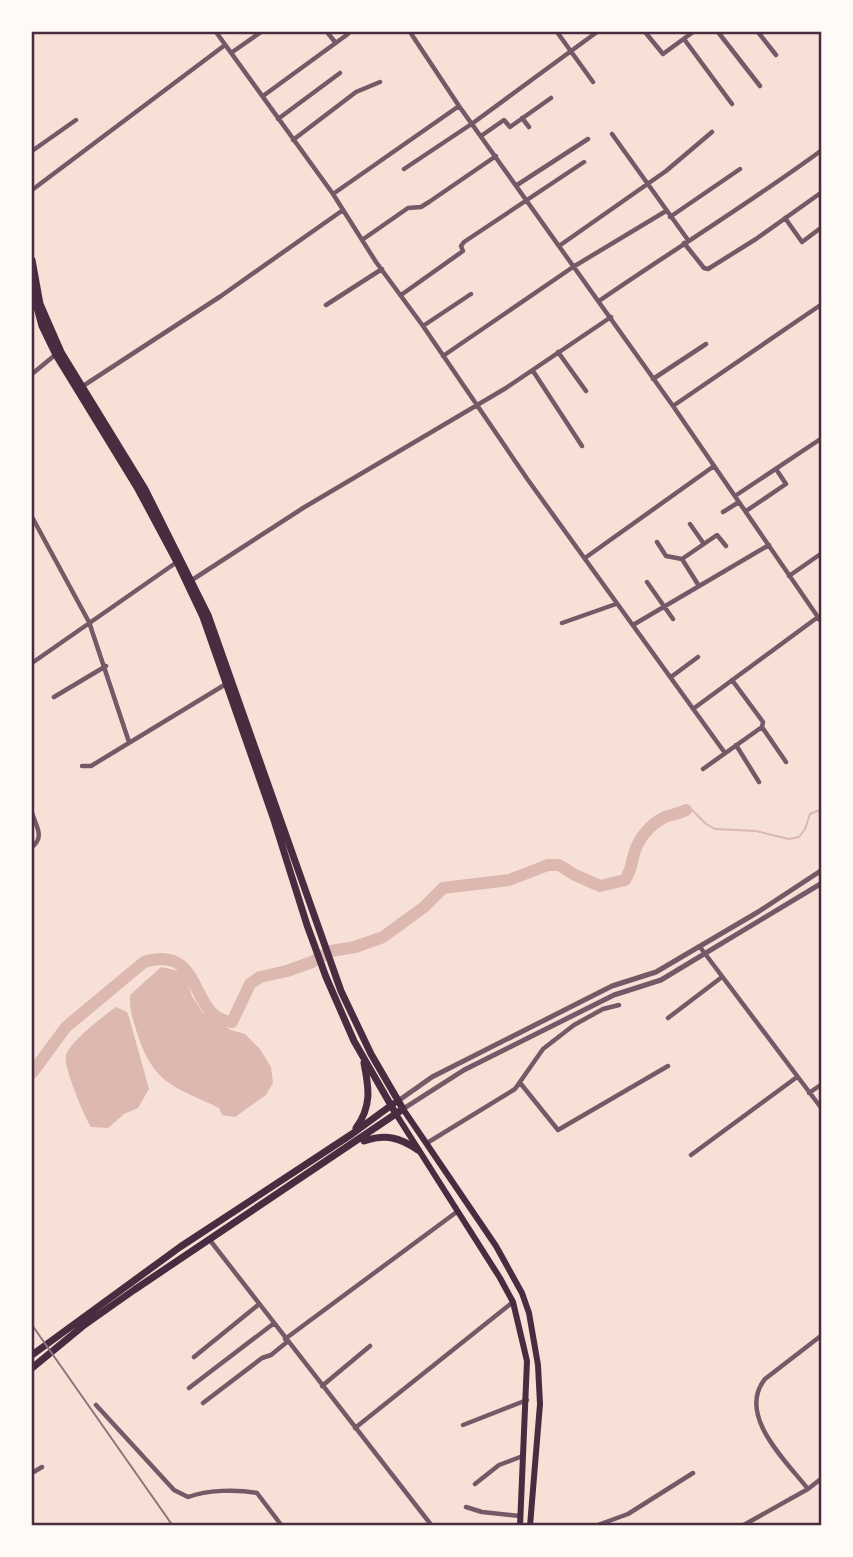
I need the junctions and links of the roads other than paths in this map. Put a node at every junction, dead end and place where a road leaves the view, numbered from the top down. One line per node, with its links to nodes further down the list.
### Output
1 (216, 32): 14 (street)
2 (261, 32): 16 (street)
3 (327, 32): 13 (street)
4 (410, 32): 25 (street)
5 (557, 32): 15 (street)
6 (597, 32): 15 (street)
7 (645, 32): 12 (street)
8 (693, 32): 12 (street)
9 (718, 32): 21 (street)
10 (758, 32): 17 (street)
11 (348, 34): 13 (street)
12 (684, 39): 24 (street)
13 (335, 41): 22 (street)
14 (225, 45): 16 (street); 44 (street)
15 (570, 51): 20 (street); 29 (street)
16 (231, 52): 22 (street)
17 (776, 55)
18 (340, 73): 27 (street)
19 (380, 82): 35 (street)
20 (593, 82)
21 (761, 86)
22 (263, 96): 27 (street)
23 (551, 97): 26 (street)
24 (732, 104)
25 (459, 106): 29 (street); 46 (street)
26 (522, 118): 30 (street); 33 (street)
27 (278, 119): 35 (street)
28 (76, 120): 37 (street)
29 (472, 123): 33 (street); 40 (street)
30 (528, 127)
31 (712, 132): 42 (street)
32 (612, 134): 42 (street)
33 (481, 136): 38 (street)
34 (588, 139): 43 (street)
35 (293, 141): 46 (street)
36 (821, 150): 54 (street)
37 (32, 151)
38 (496, 156): 43 (street); 53 (street)
39 (584, 162): 47 (street)
40 (404, 169)
41 (740, 169): 50 (street)
42 (647, 184): 49 (street); 55 (street)
43 (517, 185): 47 (street)
44 (32, 190)
45 (821, 192): 51 (street)
46 (333, 194): 48 (street)
47 (528, 200): 55 (street); 61 (street)
48 (343, 210): 53 (street); 74 (street)
49 (666, 211): 50 (street); 57 (street)
50 (670, 217): 54 (street)
51 (785, 218): 52 (street); 54 (street)
52 (821, 227)
53 (362, 240): 58 (street)
54 (686, 242): 62 (street)
55 (559, 246): 57 (street)
56 (32, 260): 69 (highway)
57 (573, 267): 62 (street); 70 (street)
58 (382, 270): 61 (street); 64 (street)
59 (32, 289): 69 (highway)
60 (471, 294): 66 (street)
61 (401, 295): 66 (street)
62 (599, 301): 65 (street)
63 (821, 304): 77 (street)
64 (326, 305)
65 (611, 317): 68 (street); 73 (street)
66 (423, 326): 70 (street)
67 (706, 344): 73 (street)
68 (558, 352): 71 (street); 75 (street)
69 (58, 353): 72 (street); 74 (highway); 92 (highway)
70 (443, 356): 76 (street)
71 (533, 371): 76 (street); 79 (street)
72 (32, 374)
73 (653, 379): 77 (street)
74 (81, 387): 92 (highway)
75 (586, 391)
76 (476, 405): 94 (street); 98 (street)
77 (673, 406): 80 (street)
78 (821, 438): 81 (street)
79 (582, 446)
80 (714, 466): 82 (street); 94 (street)
81 (776, 469): 82 (street); 85 (street)
82 (735, 496): 83 (street)
83 (739, 502): 84 (street); 85 (street)
84 (723, 512)
85 (746, 512): 90 (street)
86 (32, 517): 105 (street)
87 (690, 524): 89 (street)
88 (657, 542): 95 (street)
89 (704, 544): 91 (street); 95 (street)
90 (769, 545): 97 (street); 100 (street)
91 (726, 546)
92 (173, 549): 96 (highway); 98 (highway)
93 (821, 553): 97 (street)
94 (585, 558): 101 (street)
95 (682, 559): 100 (street)
96 (177, 562): 105 (street); 114 (highway)
97 (789, 576): 103 (street)
98 (192, 580): 142 (highway)
99 (647, 582): 102 (street)
100 (699, 586): 102 (street)
101 (616, 604): 106 (street); 108 (street)
102 (664, 607): 104 (street); 108 (street)
103 (818, 617): 107 (street); 113 (street)
104 (673, 619)
105 (89, 622): 110 (street); 111 (street)
106 (562, 623)
107 (821, 623)
108 (633, 625): 112 (street)
109 (698, 657): 112 (street)
110 (32, 663)
111 (106, 666): 115 (street); 118 (street)
112 (671, 677): 116 (street)
113 (732, 680): 116 (street); 117 (street)
114 (226, 684): 118 (street); 136 (highway)
115 (54, 697)
116 (693, 709): 120 (street)
117 (762, 727): 119 (street); 121 (street)
118 (130, 741): 122 (street)
119 (736, 746): 120 (street); 124 (street)
120 (725, 753): 123 (street)
121 (786, 762)
122 (82, 766)
123 (703, 769)
124 (759, 782)
125 (32, 813): 126 (street)
126 (32, 847)
127 (821, 870): 129 (street)
128 (821, 883): 130 (street)
129 (700, 947): 130 (street); 132 (street)
130 (705, 954): 131 (street); 134 (street)
131 (722, 977): 135 (street); 138 (street)
132 (577, 1003): 134 (street); 142 (street)
133 (619, 1005): 134 (street)
134 (584, 1015): 139 (street); 144 (street)
135 (668, 1018)
136 (363, 1057): 143 (highway); 147 (highway)
137 (668, 1066): 139 (street)
138 (797, 1077): 141 (street); 151 (street)
139 (521, 1084): 149 (street)
140 (821, 1084): 141 (street)
141 (810, 1093): 145 (street)
142 (398, 1101): 143 (highway); 144 (highway)
143 (390, 1105): 146 (highway); 147 (highway)
144 (403, 1109): 146 (highway); 149 (main road)
145 (821, 1109)
146 (396, 1114): 148 (highway); 150 (main road)
147 (352, 1134): 153 (highway)
148 (355, 1143): 150 (highway); 154 (highway)
149 (427, 1143): 183 (main road)
150 (418, 1150): 152 (main road)
151 (691, 1156)
152 (458, 1211): 155 (main road); 159 (street)
153 (197, 1236): 154 (highway); 161 (highway)
154 (206, 1242): 156 (street); 163 (highway)
155 (513, 1302): 166 (main road); 170 (street)
156 (258, 1305): 157 (street); 162 (street)
157 (273, 1324): 159 (street); 165 (street)
158 (821, 1335): 177 (street)
159 (286, 1341): 164 (street); 167 (street)
160 (370, 1346): 164 (street)
161 (32, 1355)
162 (194, 1357)
163 (32, 1368)
164 (322, 1386): 170 (street)
165 (189, 1388)
166 (527, 1400): 169 (street); 171 (main road)
167 (203, 1403)
168 (96, 1405): 180 (street)
169 (463, 1425)
170 (355, 1428): 181 (street)
171 (524, 1456): 176 (street); 179 (main road)
172 (42, 1467): 173 (street)
173 (32, 1473)
174 (693, 1473): 184 (street)
175 (821, 1478): 177 (street)
176 (475, 1484)
177 (808, 1489): 185 (street)
178 (466, 1507): 179 (street)
179 (520, 1516): 182 (main road)
180 (282, 1525)
181 (432, 1525)
182 (520, 1525)
183 (530, 1525)
184 (595, 1525)
185 (741, 1525)

